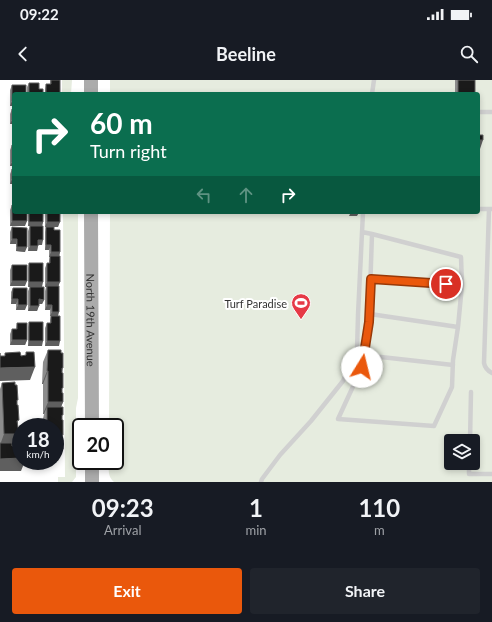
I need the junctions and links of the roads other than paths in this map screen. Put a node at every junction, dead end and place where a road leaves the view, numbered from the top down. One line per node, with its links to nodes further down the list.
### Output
1 (91, 80): 3 (main road)
2 (374, 80): 4 (lane)
3 (91, 92)
4 (372, 92)
5 (480, 112): 6 (lane)
6 (492, 112)
7 (480, 209): 8 (lane)
8 (491, 209): 19 (lane)
9 (91, 214): 21 (main road, North 19th Avenue)
10 (363, 214): 11 (lane)
11 (362, 232): 12 (lane); 27 (lane)
12 (372, 234): 13 (lane); 14 (lane)
13 (371, 279): 14 (lane); 15 (lane)
14 (462, 285): 16 (lane)
15 (370, 314): 16 (lane); 17 (lane)
16 (458, 327): 18 (lane)
17 (364, 355): 18 (lane); 18 (lane)
18 (453, 365)
19 (492, 373)
20 (471, 392): 22 (lane)
21 (92, 418)
22 (470, 434)
23 (92, 470): 26 (main road)
24 (469, 470): 25 (lane)
25 (492, 474)
26 (92, 482)
27 (261, 482)

